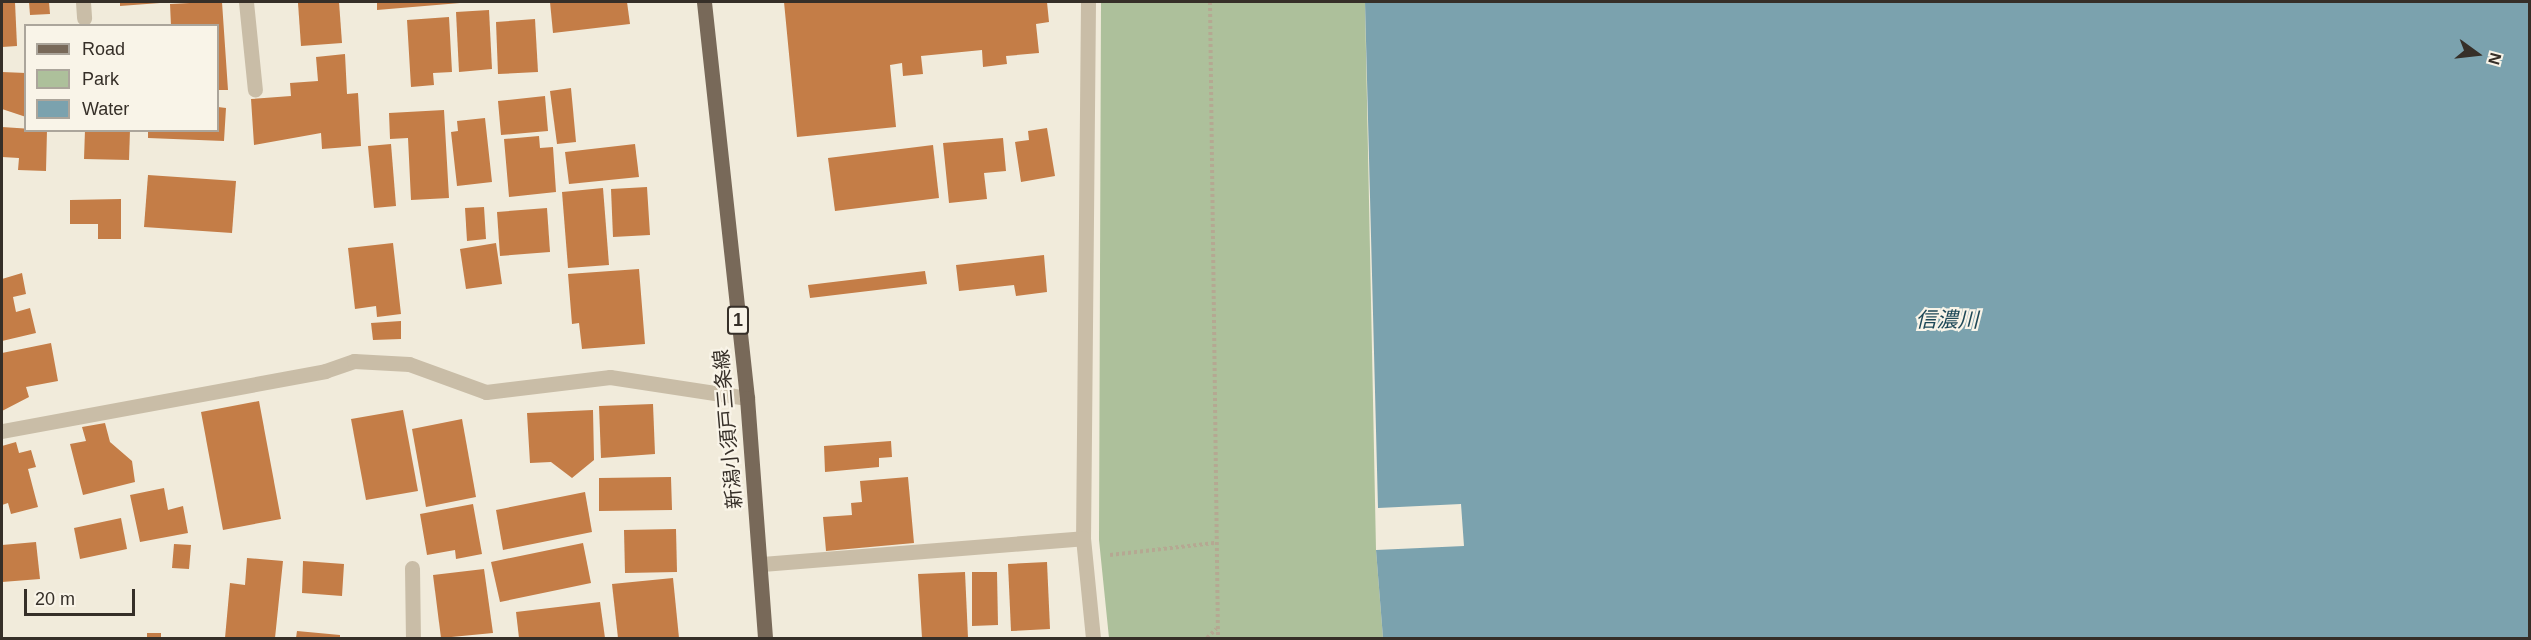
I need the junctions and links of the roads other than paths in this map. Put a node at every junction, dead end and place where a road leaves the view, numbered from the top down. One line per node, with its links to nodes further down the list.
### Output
1 (83, 2): 5 (street)
2 (246, 2): 6 (street)
3 (704, 2): 7 (main road, 新潟小須戸三条線 / 1)
4 (1088, 2): 9 (street)
5 (84, 18)
6 (255, 90)
7 (747, 398): 8 (street); 10 (main road, 新潟小須戸三条線 / 1)
8 (2, 431)
9 (1083, 538): 10 (street); 14 (street)
10 (762, 564): 13 (main road, 新潟小須戸三条線 / 1)
11 (412, 568): 12 (street)
12 (413, 639)
13 (765, 639)
14 (1093, 639)

